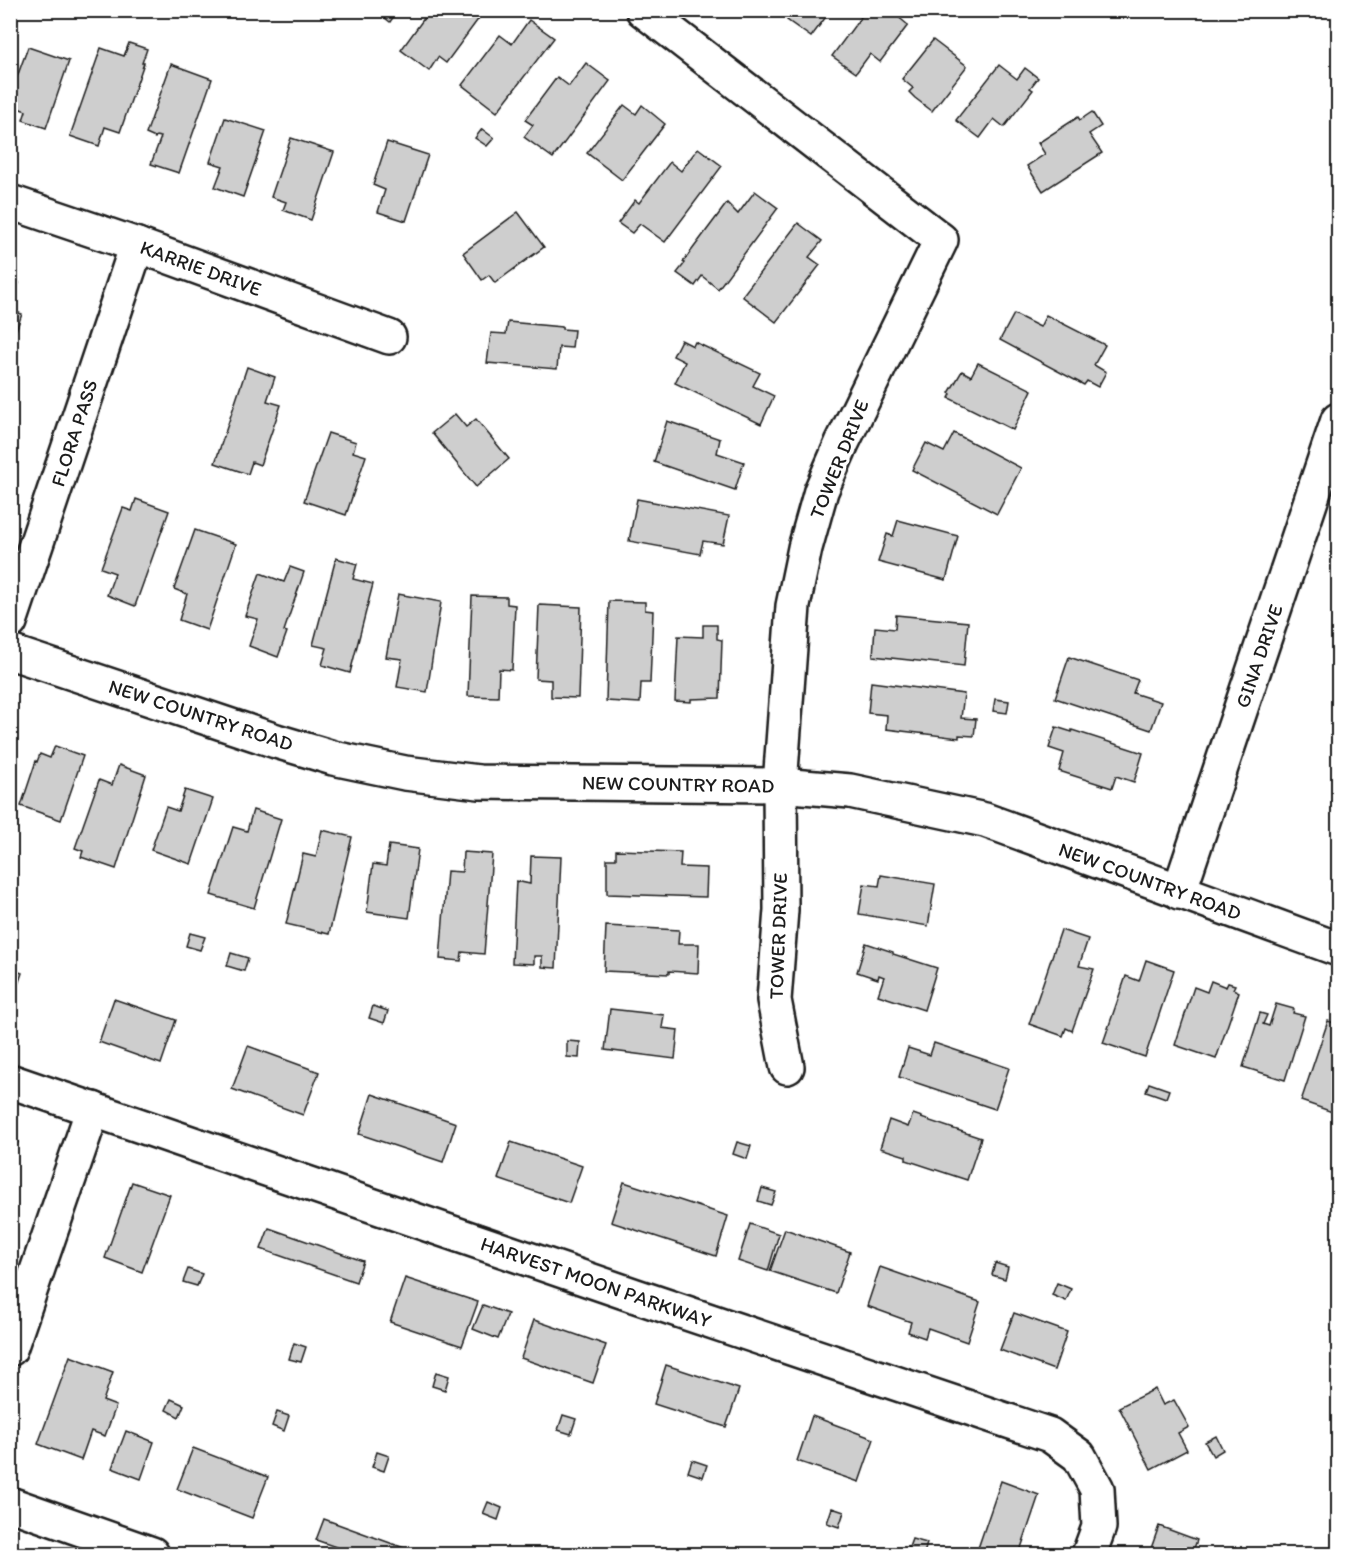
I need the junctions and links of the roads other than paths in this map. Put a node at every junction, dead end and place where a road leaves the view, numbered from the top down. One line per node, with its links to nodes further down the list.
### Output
1 (643, 10): 9 (street, TOWER DRIVE)
2 (10, 202): 3 (street, KARRIE DRIVE)
3 (137, 245): 4 (street, KARRIE DRIVE); 7 (street, FLORA PASS)
4 (389, 337)
5 (1338, 420): 6 (street, GINA DRIVE)
6 (1326, 494): 10 (street, GINA DRIVE)
7 (10, 622)
8 (10, 652): 9 (street, NEW COUNTRY ROAD)
9 (780, 785): 10 (street, NEW COUNTRY ROAD); 12 (street, TOWER DRIVE)
10 (1179, 892): 11 (street, NEW COUNTRY ROAD)
11 (1338, 949)
12 (787, 1067)
13 (10, 1081): 14 (street, HARVEST MOON PARKWAY)
14 (93, 1109): 15 (street); 18 (street, HARVEST MOON PARKWAY)
15 (10, 1349)
16 (10, 1504): 17 (street)
17 (152, 1554)
18 (1089, 1554)

